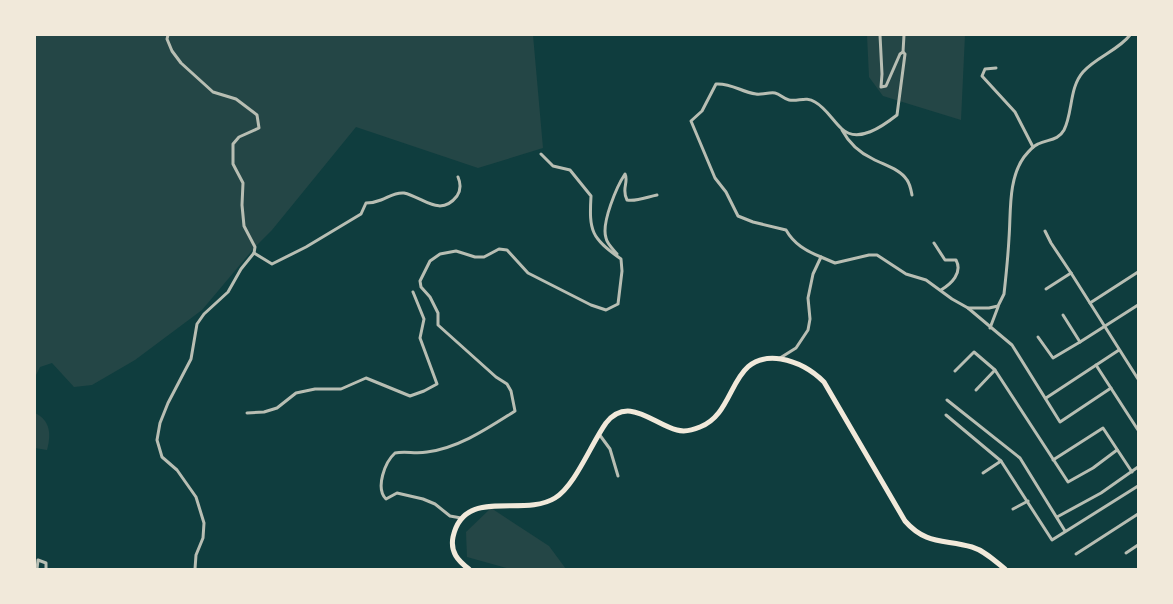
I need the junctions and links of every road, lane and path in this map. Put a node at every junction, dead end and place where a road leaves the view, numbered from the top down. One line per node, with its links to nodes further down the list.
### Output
1 (168, 35): 15 (street)
2 (880, 35): 5 (street)
3 (904, 35): 5 (street)
4 (1130, 35): 8 (street)
5 (903, 52): 7 (street)
6 (996, 68): 8 (street)
7 (842, 129): 12 (street); 16 (street)
8 (1033, 147): 25 (street)
9 (541, 154): 17 (street)
10 (458, 177): 15 (street)
11 (657, 195): 17 (street)
12 (912, 195)
13 (1045, 231): 19 (street)
14 (934, 243): 21 (street)
15 (254, 253): 65 (street)
16 (821, 257): 21 (street); 33 (street)
17 (621, 259): 58 (street)
18 (1138, 272): 23 (street)
19 (1071, 273): 20 (street); 23 (street)
20 (1046, 289)
21 (941, 290): 26 (street)
22 (413, 292): 42 (street)
23 (1090, 303): 28 (street)
24 (1138, 305): 28 (street)
25 (998, 306): 26 (street); 29 (street)
26 (968, 308): 29 (street)
27 (1063, 315): 31 (street)
28 (1104, 327): 31 (street); 32 (street)
29 (990, 328): 40 (street)
30 (1038, 337): 31 (street)
31 (1080, 342)
32 (1119, 350): 34 (street); 37 (street)
33 (779, 359): 45 (highway); 67 (highway)
34 (1096, 365): 38 (street); 40 (street)
35 (995, 370): 36 (street); 39 (street); 47 (street)
36 (955, 371)
37 (1138, 379)
38 (1111, 388): 40 (street); 44 (street)
39 (976, 390)
40 (1046, 398)
41 (947, 400): 57 (street)
42 (247, 413)
43 (946, 415): 48 (street)
44 (1138, 430)
45 (598, 434): 52 (street); 58 (highway)
46 (1117, 450): 47 (street); 47 (street); 50 (street)
47 (1053, 460)
48 (1001, 461): 51 (street); 54 (street)
49 (1138, 467): 50 (street)
50 (1132, 472): 57 (street)
51 (983, 473)
52 (618, 476)
53 (1138, 486): 59 (street)
54 (1028, 501): 55 (street); 59 (street)
55 (1013, 509)
56 (1138, 514): 62 (street)
57 (1057, 517): 59 (street)
58 (462, 518): 66 (highway)
59 (1065, 530)
60 (1138, 545): 61 (street)
61 (1126, 553)
62 (1076, 554)
63 (37, 569): 64 (street)
64 (46, 569)
65 (195, 569)
66 (469, 569)
67 (1004, 569)

